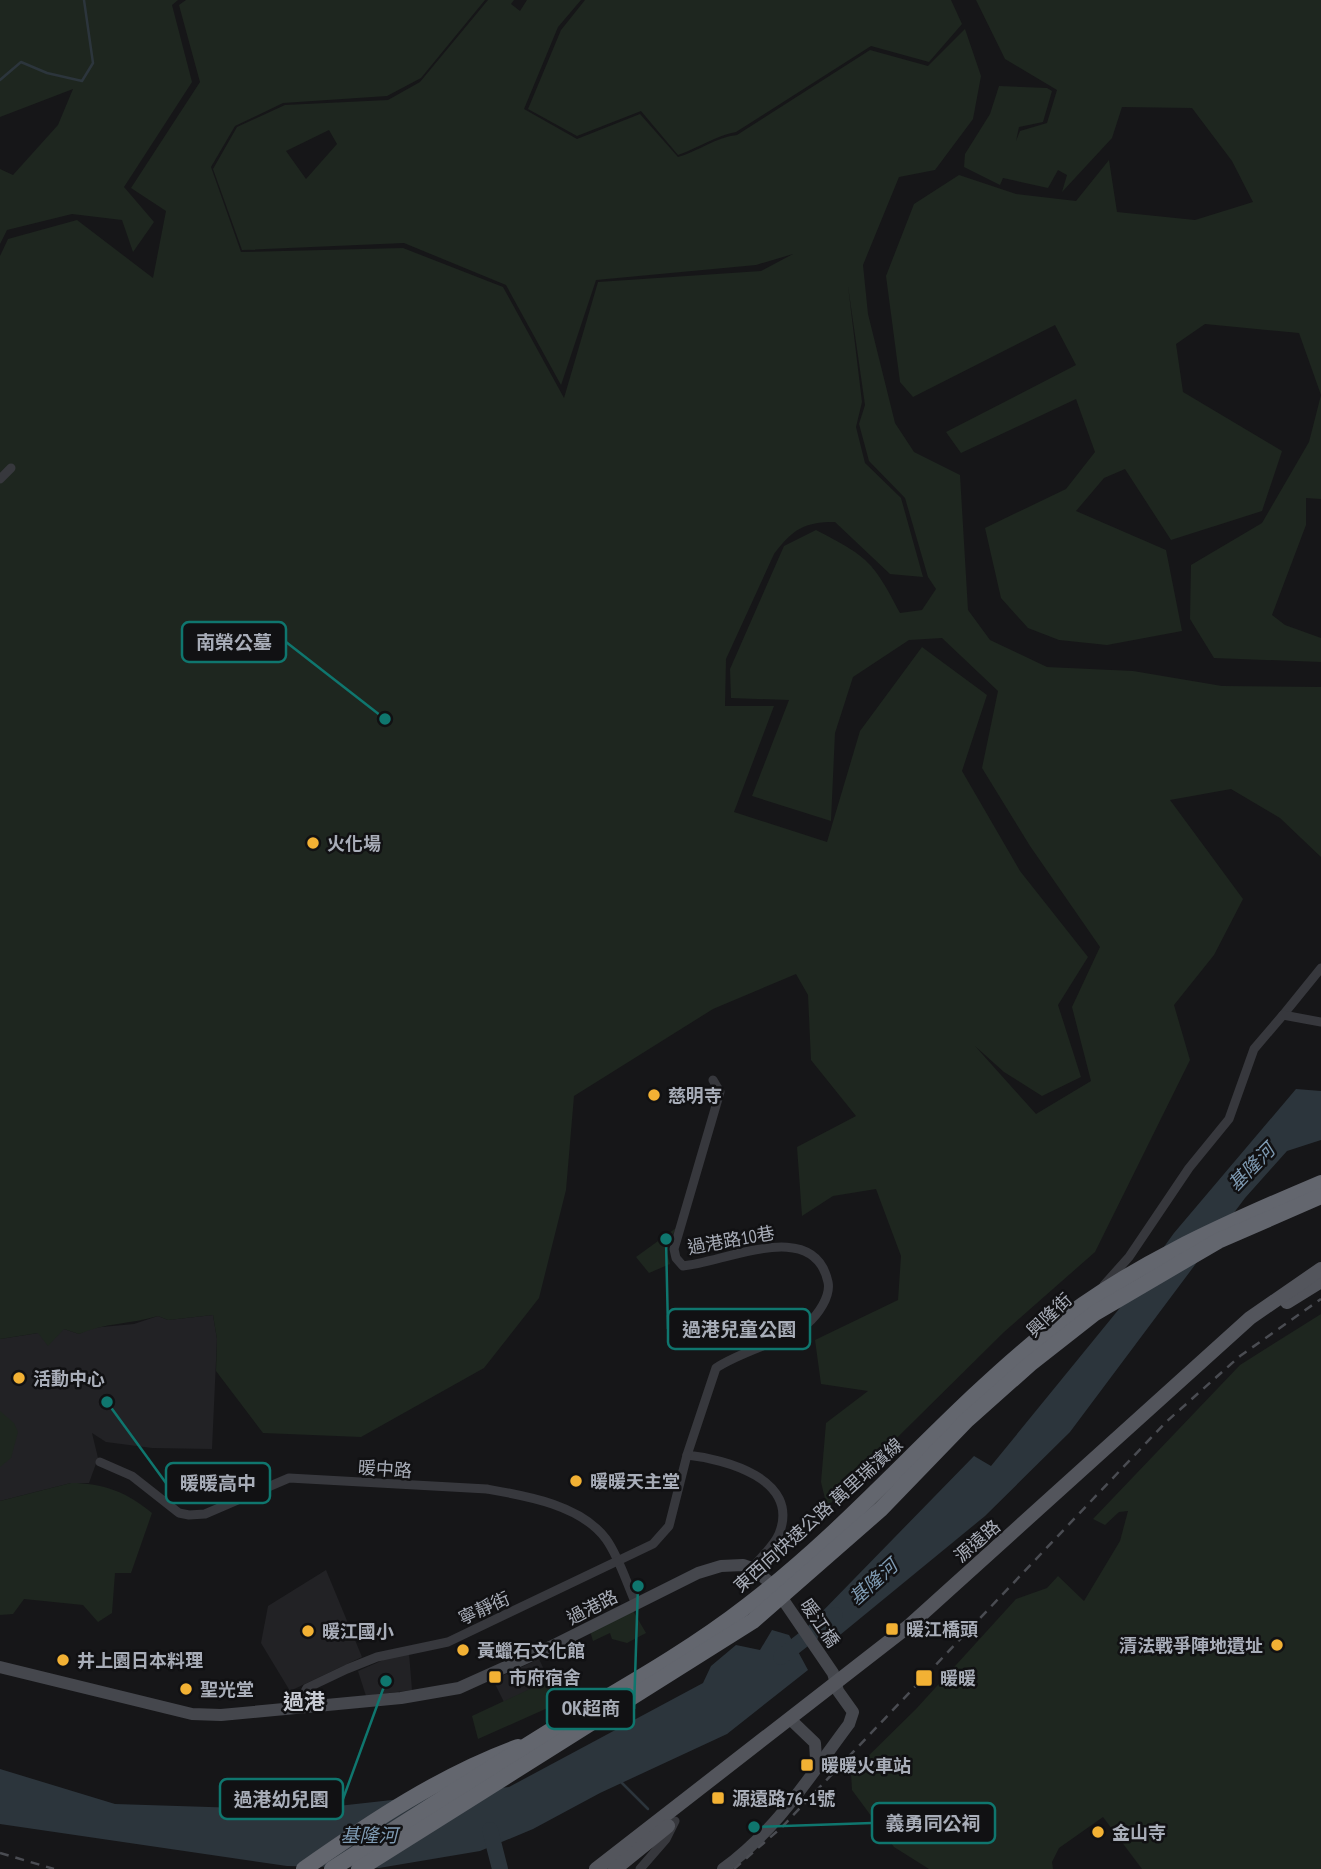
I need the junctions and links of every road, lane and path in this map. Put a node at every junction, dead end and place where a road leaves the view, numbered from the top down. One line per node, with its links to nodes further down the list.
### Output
1 (11, 468): 2 (street)
2 (0, 479)
3 (1321, 968): 4 (street, 興隆街)
4 (1283, 1015): 5 (street); 16 (street, 興隆街)
5 (1321, 1022)
6 (713, 1080): 12 (street, 過港路10巷)
7 (1321, 1183): 22 (highway, 東西向快速公路 萬里瑞濱線, bridge)
8 (1321, 1196): 28 (highway, 東西向快速公路 萬里瑞濱線, bridge)
9 (1321, 1269): 11 (main road, 源遠路)
10 (1321, 1281): 11 (main road, 源遠路)
11 (1252, 1322): 19 (main road, 源遠路)
12 (687, 1455): 14 (street, 寧靜街); 15 (street)
13 (100, 1462): 14 (street, 暖中路)
14 (616, 1561): 17 (street, 暖中路); 20 (street, 寧靜街)
15 (752, 1568): 16 (street); 17 (street, 過港路)
16 (779, 1593): 19 (street, 暖江橋)
17 (636, 1604): 20 (street, 過港路)
18 (0, 1667): 20 (street, 過港路)
19 (835, 1682): 21 (main road, 源遠路); 23 (street, 暖江橋)
20 (296, 1709)
21 (793, 1721): 23 (street); 24 (main road, 源遠路); 25 (main road, 源遠路)
22 (537, 1740): 26 (highway, bridge); 27 (highway, 東西向快速公路 萬里瑞濱線, bridge)
23 (810, 1777): 32 (street)
24 (675, 1821): 25 (main road, 源遠路); 31 (street, 源遠路)
25 (651, 1834): 29 (main road); 30 (main road)
26 (304, 1869)
27 (332, 1869)
28 (359, 1869)
29 (596, 1869)
30 (615, 1869)
31 (640, 1869)
32 (723, 1869)

